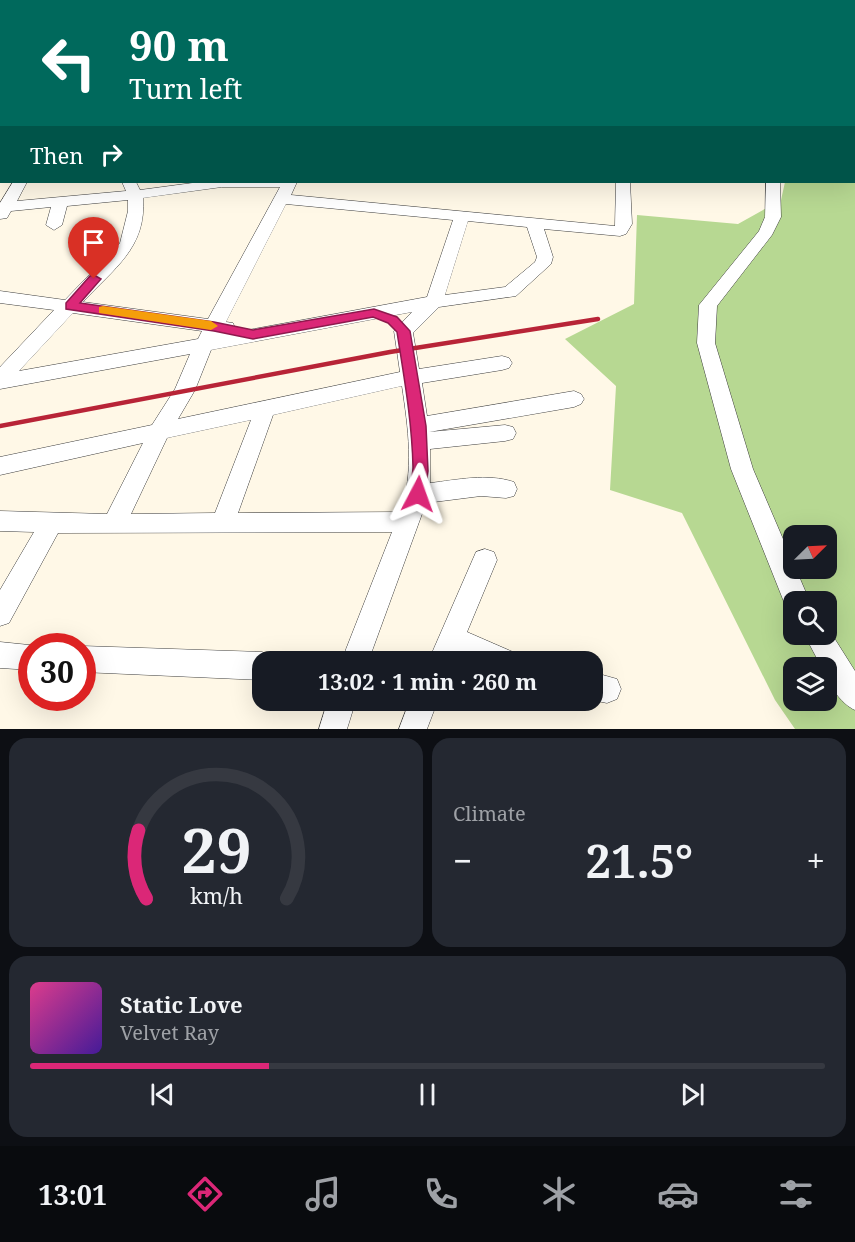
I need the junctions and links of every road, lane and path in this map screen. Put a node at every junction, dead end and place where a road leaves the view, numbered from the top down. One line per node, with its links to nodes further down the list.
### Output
1 (19, 183): 9 (street)
2 (222, 183): 6 (street)
3 (288, 183): 7 (street)
4 (623, 183): 11 (street)
5 (773, 183): 38 (street)
6 (132, 188): 8 (street); 15 (street)
7 (280, 199): 10 (street); 17 (street)
8 (60, 202): 9 (street); 12 (street)
9 (3, 212)
10 (462, 217): 11 (street); 14 (street)
11 (534, 223): 14 (street)
12 (54, 225)
13 (0, 297): 15 (street)
14 (434, 302): 16 (street); 18 (street)
15 (70, 306): 17 (street); 23 (street)
16 (374, 313): 18 (street); 19 (street)
17 (214, 326): 19 (street); 20 (street)
18 (403, 331): 22 (street)
19 (253, 335): 20 (street)
20 (205, 344): 23 (street); 26 (street)
21 (502, 363): 22 (street)
22 (411, 377): 25 (street); 28 (street)
23 (0, 381)
24 (574, 399): 28 (street)
25 (265, 409): 26 (street); 35 (street)
26 (159, 432): 29 (street); 36 (street)
27 (505, 433): 28 (street)
28 (419, 434): 31 (street)
29 (0, 466)
30 (506, 489): 31 (street)
31 (418, 494): 34 (street)
32 (0, 521): 33 (street)
33 (52, 522): 36 (street); 39 (street)
34 (406, 522): 35 (street); 42 (street)
35 (223, 523): 36 (street)
36 (114, 524)
37 (485, 560): 41 (street)
38 (792, 591)
39 (0, 614)
40 (824, 645): 47 (street)
41 (446, 650)
42 (358, 651)
43 (0, 655): 44 (street)
44 (18, 656)
45 (96, 660): 46 (street)
46 (252, 666)
47 (855, 696)
48 (339, 711): 50 (street)
49 (419, 711): 51 (street)
50 (333, 729)
51 (412, 729)

